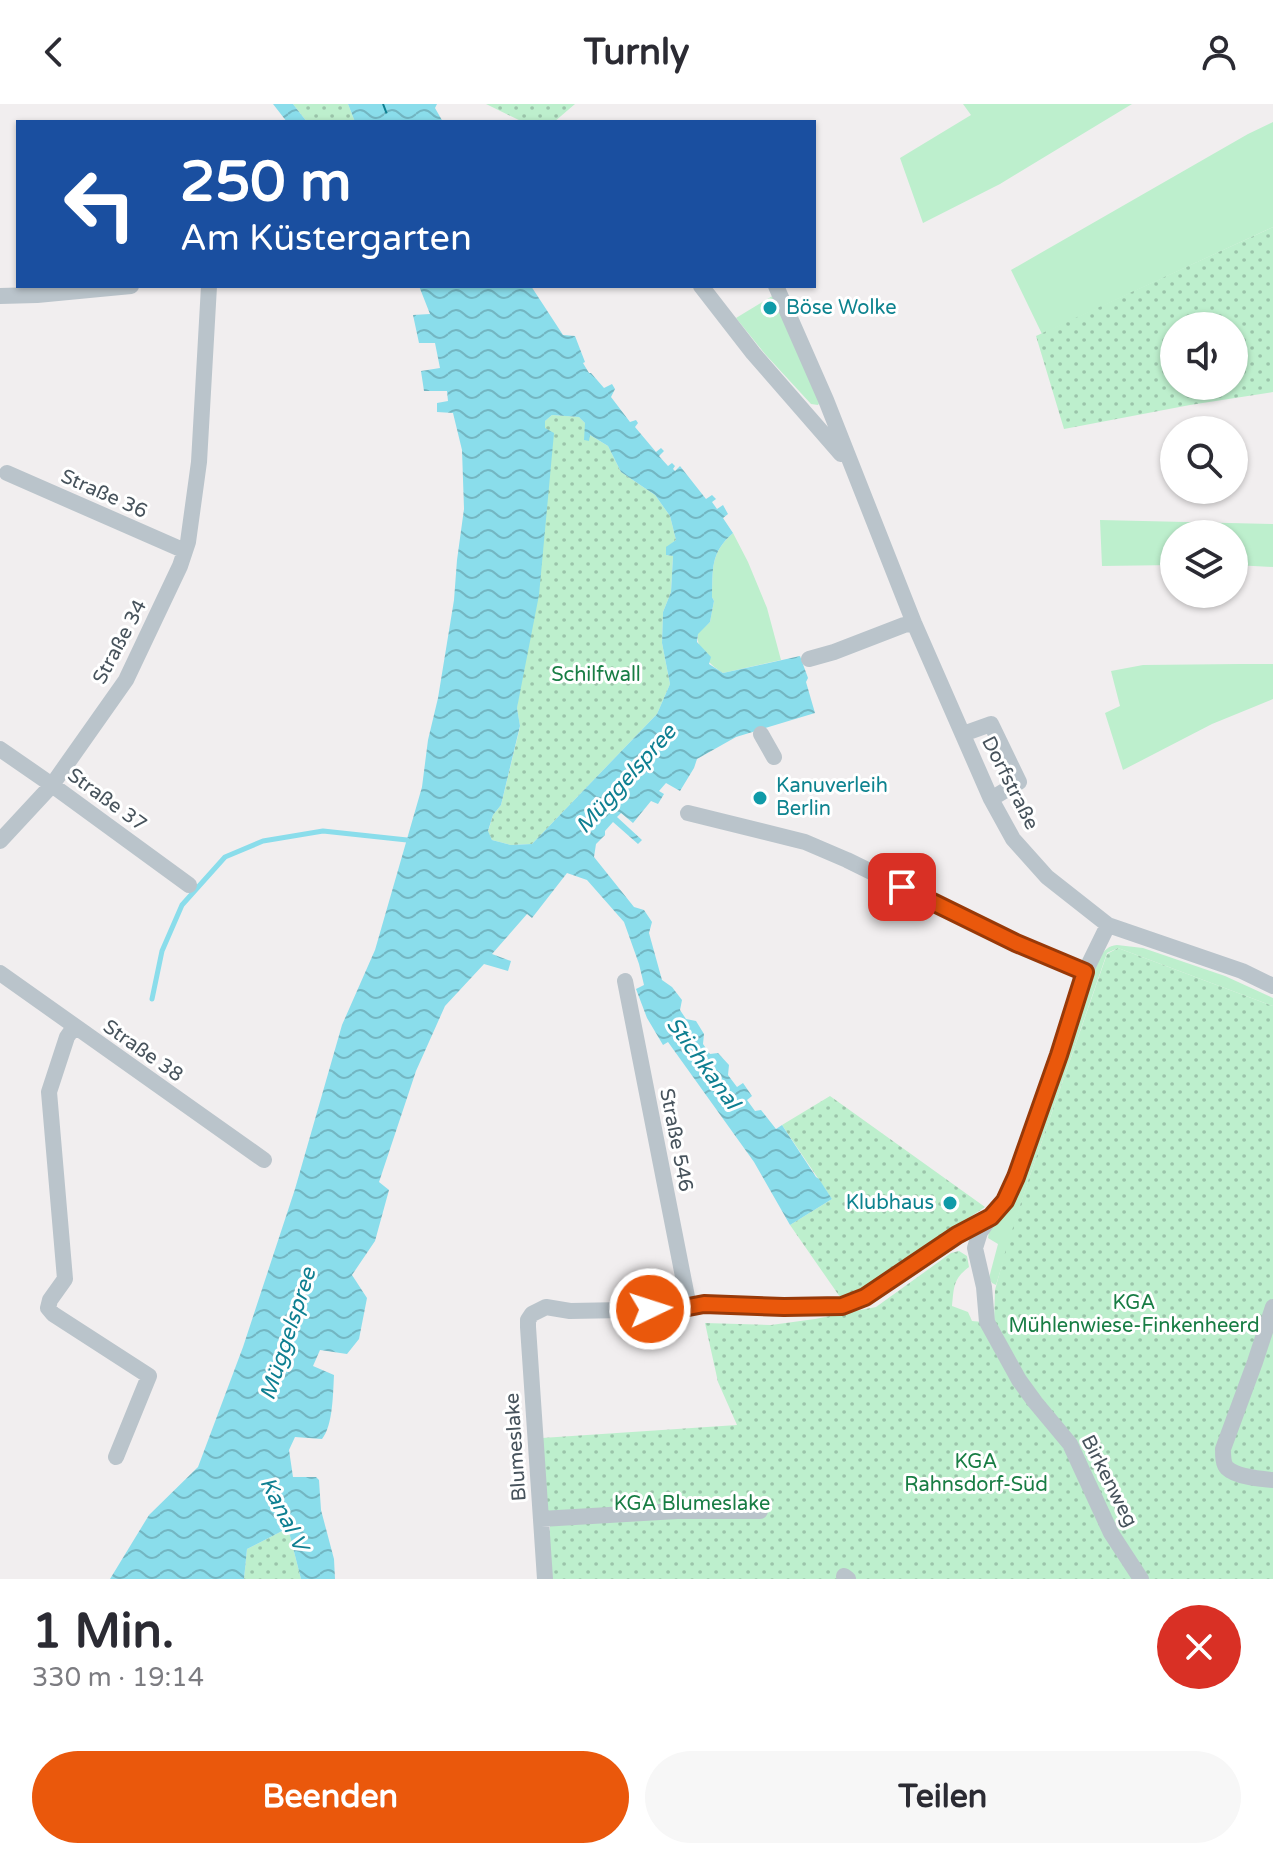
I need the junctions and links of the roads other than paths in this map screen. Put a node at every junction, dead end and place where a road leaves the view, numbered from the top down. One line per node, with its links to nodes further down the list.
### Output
1 (110, 288): 5 (street)
2 (209, 288): 8 (street, Straße 34)
3 (703, 288): 6 (street, Dorfstraße)
4 (777, 288): 6 (street, Dorfstraße)
5 (0, 296)
6 (850, 466): 9 (street, Dorfstraße)
7 (7, 473): 8 (street, Straße 36)
8 (185, 551): 15 (street, Straße 34)
9 (914, 623): 10 (street); 12 (street, Dorfstraße)
10 (809, 659)
11 (761, 734): 14 (street)
12 (963, 734): 16 (street, Dorfstraße); 16 (street)
13 (0, 749): 15 (street, Straße 37)
14 (774, 757)
15 (52, 785): 18 (street, Straße 34); 19 (street, Straße 37)
16 (991, 799): 20 (street, Dorfstraße)
17 (688, 813): 21 (street)
18 (0, 841)
19 (189, 885)
20 (1108, 925): 21 (street); 24 (street, Dorfstraße)
21 (1085, 972): 27 (street)
22 (0, 973): 25 (street, Straße 38)
23 (625, 981): 30 (street, Straße 546)
24 (1273, 986)
25 (74, 1027): 26 (street, Straße 38); 32 (street)
26 (264, 1160)
27 (991, 1217): 28 (street); 29 (street)
28 (957, 1235): 29 (street); 30 (street)
29 (975, 1248): 37 (street, Birkenweg)
30 (689, 1307): 35 (street, Blumeslake)
31 (1273, 1307): 33 (street)
32 (116, 1457)
33 (1273, 1480)
34 (760, 1511): 35 (street)
35 (541, 1519): 36 (street, Blumeslake)
36 (545, 1579)
37 (1141, 1579)

